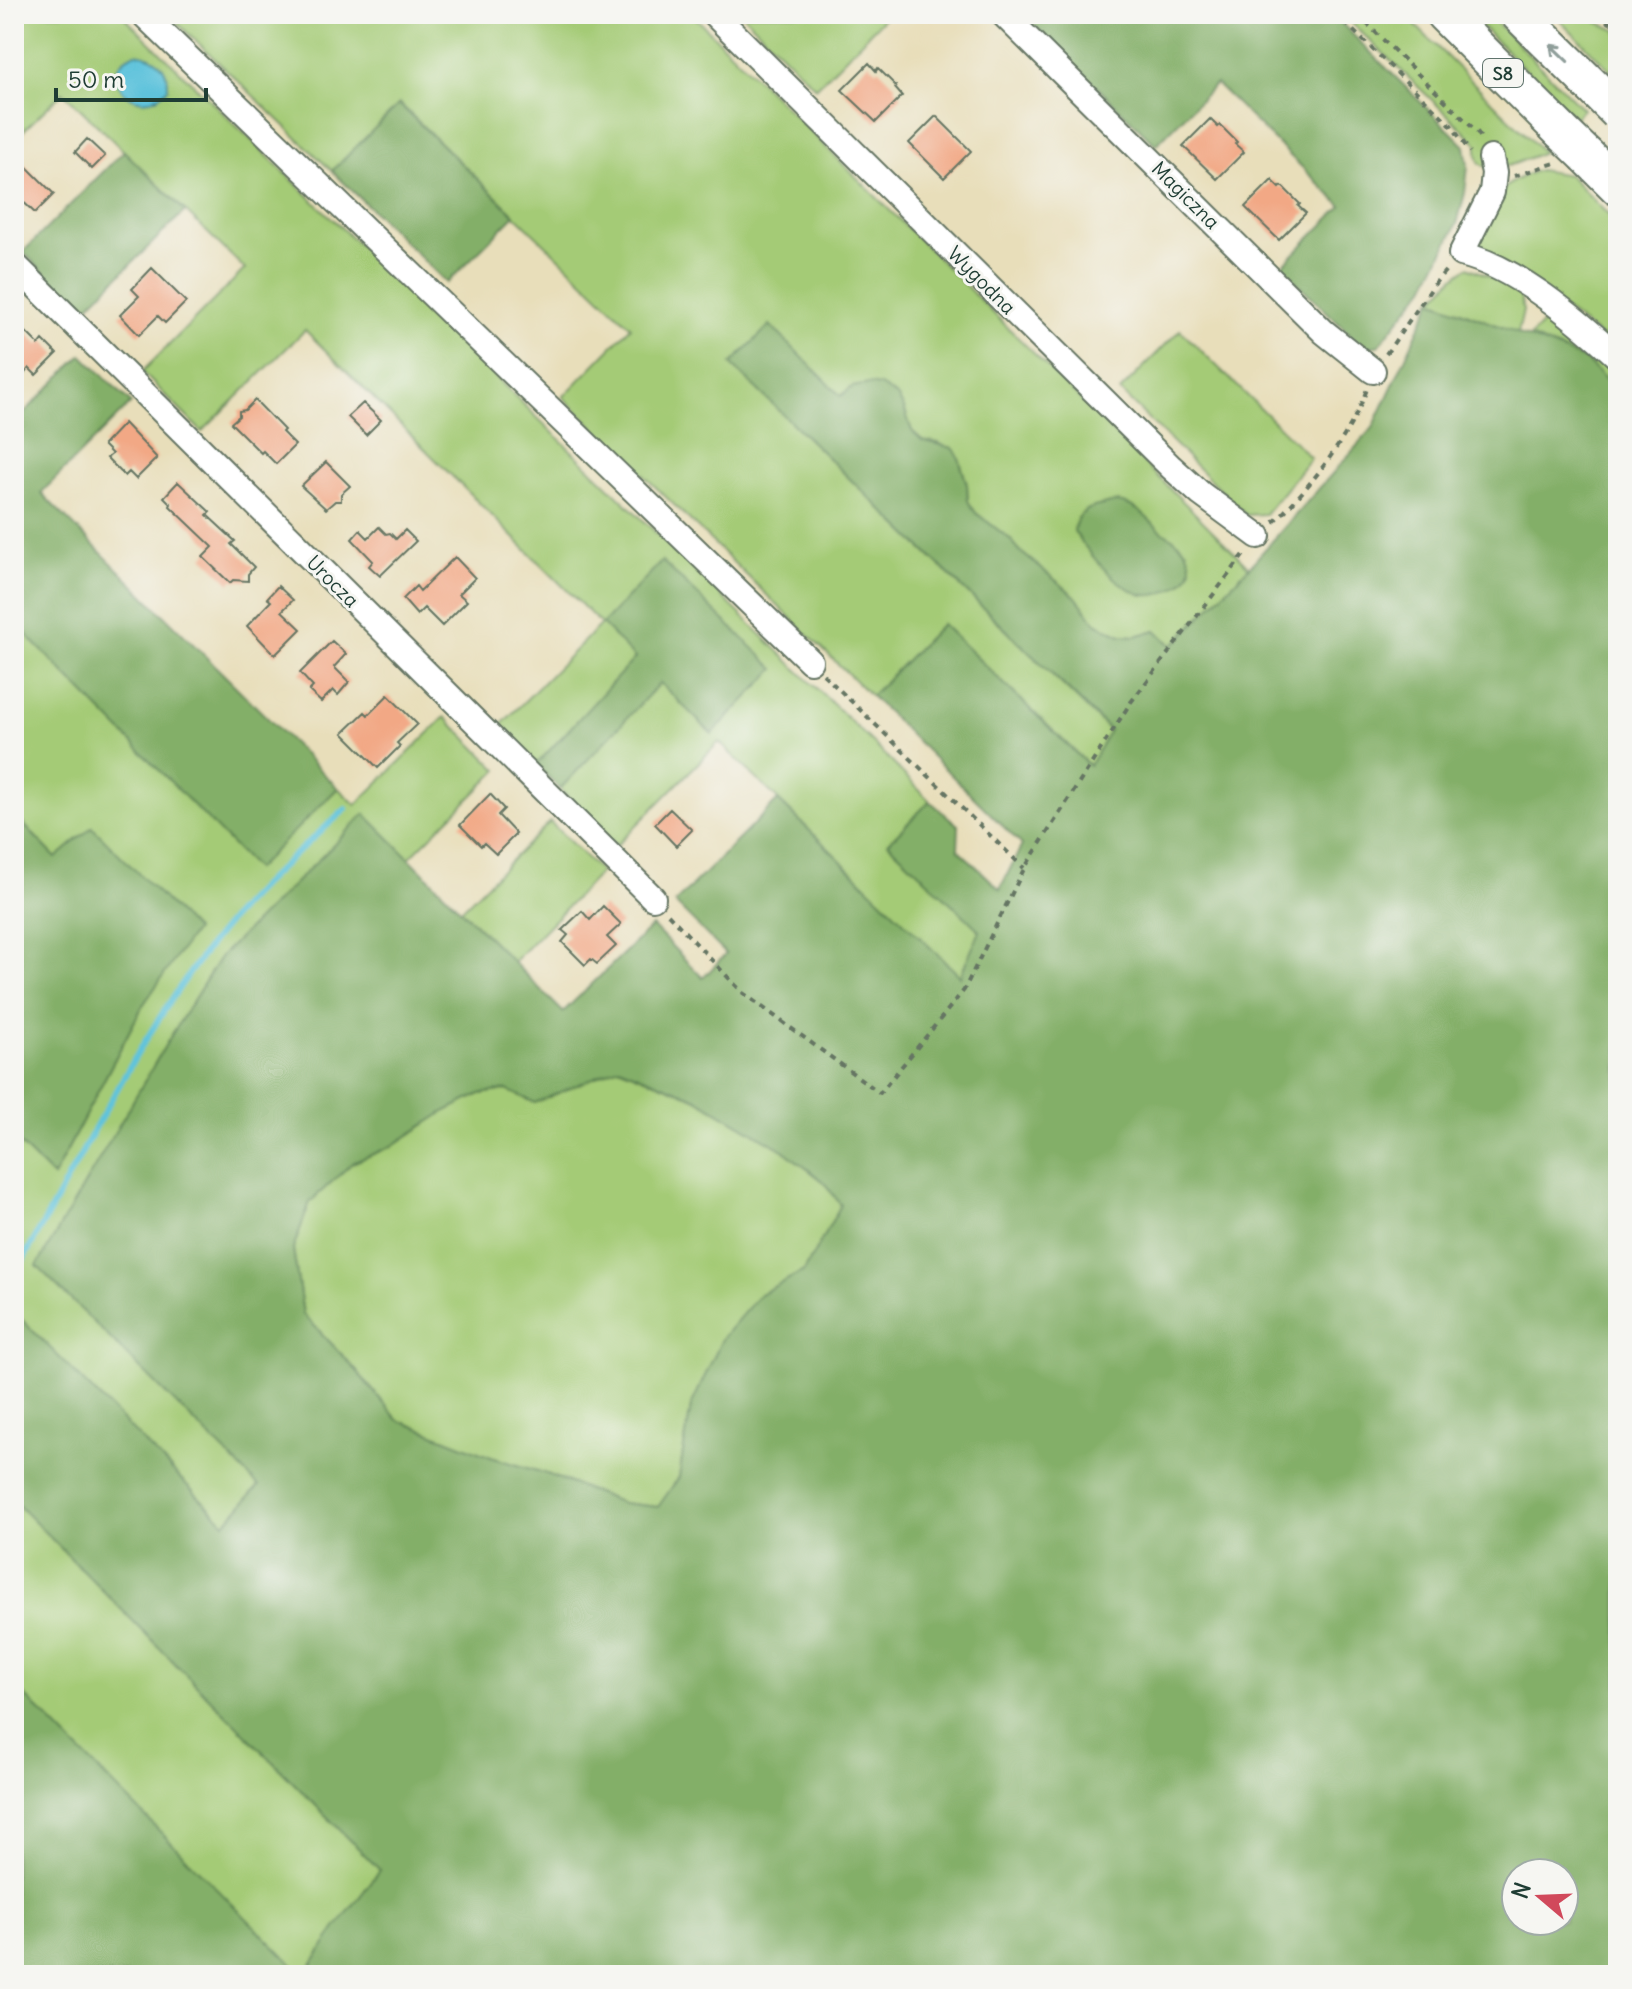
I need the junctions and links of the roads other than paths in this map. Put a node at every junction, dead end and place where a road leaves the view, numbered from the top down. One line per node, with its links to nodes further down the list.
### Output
1 (143, 14): 13 (street)
2 (714, 14): 12 (street, Wygodna)
3 (1003, 14): 11 (street, Magiczna)
4 (1444, 14): 8 (highway, S8)
5 (1519, 14): 6 (highway, S8, one-way to 5)
6 (1608, 102)
7 (1491, 158): 10 (street)
8 (1618, 187)
9 (14, 264): 14 (street, Urocza)
10 (1618, 357)
11 (1373, 371)
12 (1258, 536)
13 (810, 661)
14 (653, 898)

